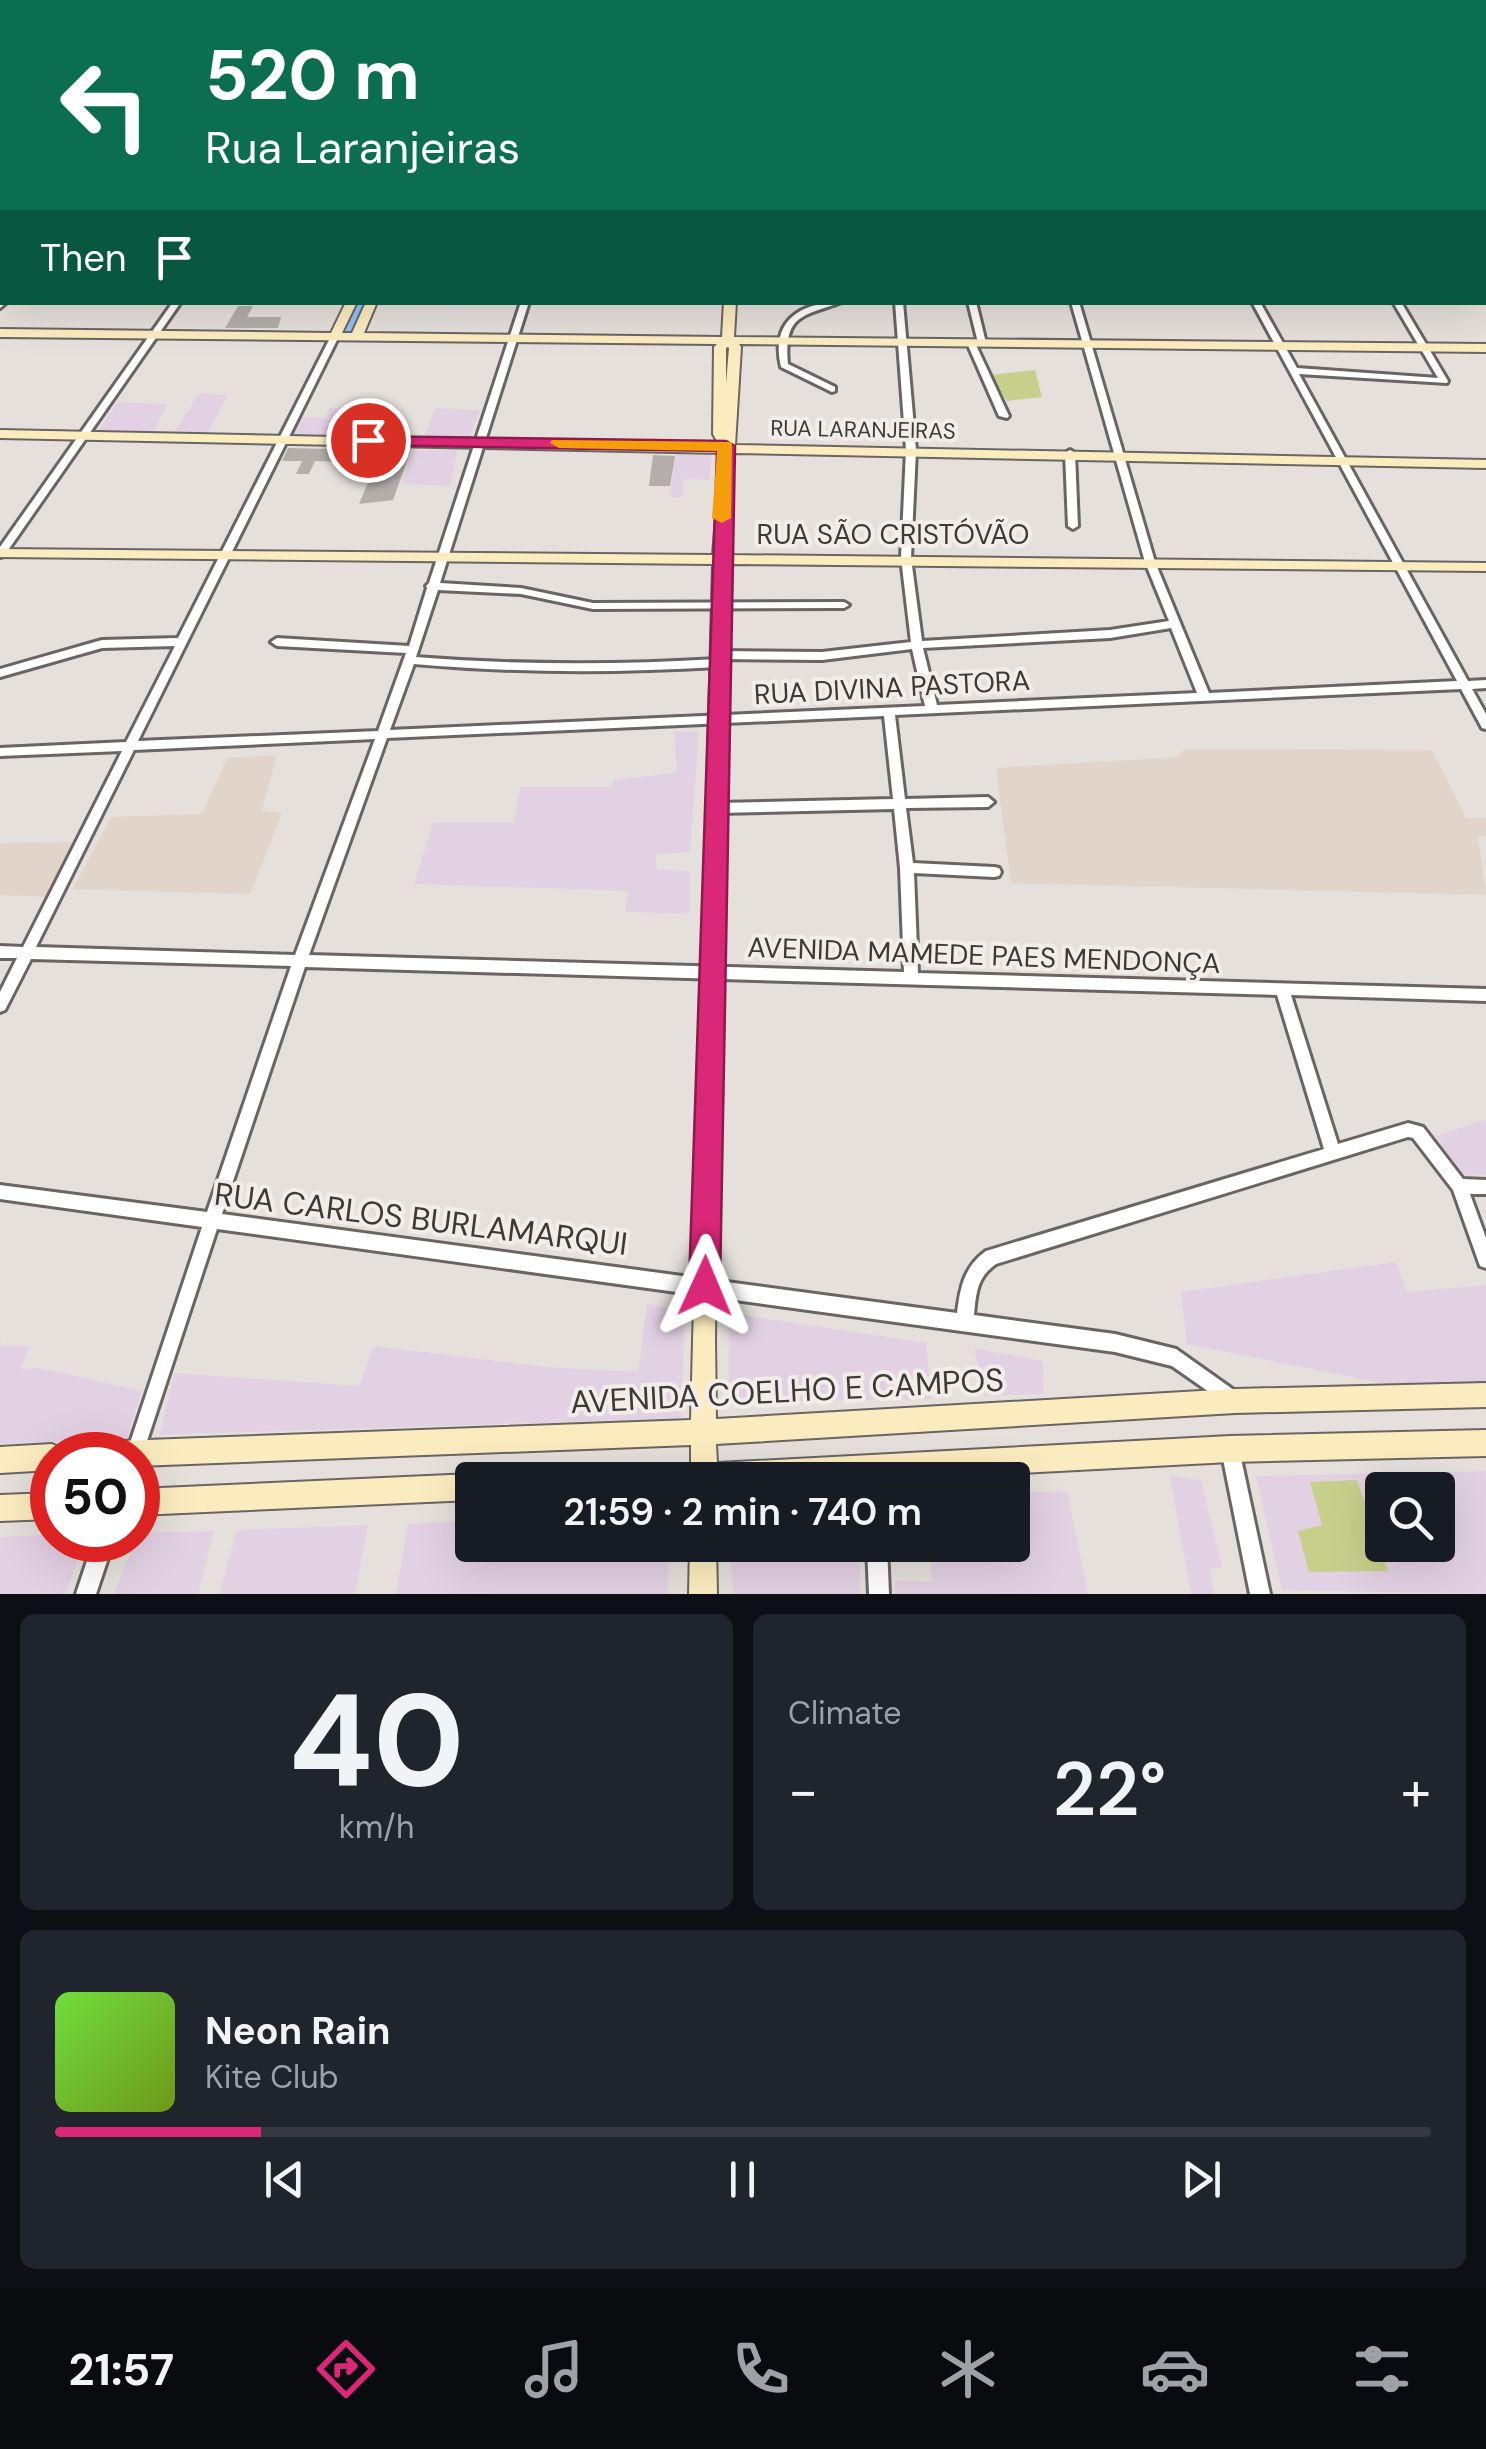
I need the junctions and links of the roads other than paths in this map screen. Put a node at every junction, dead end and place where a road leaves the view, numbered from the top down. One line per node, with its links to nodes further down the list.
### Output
1 (176, 305): 13 (street)
2 (351, 305): 14 (main road)
3 (370, 305): 14 (main road)
4 (524, 305): 15 (street)
5 (730, 305): 16 (main road)
6 (826, 305): 17 (street)
7 (898, 305): 18 (street)
8 (972, 305): 19 (street)
9 (1076, 305): 20 (street)
10 (1258, 305): 21 (street)
11 (1399, 305): 22 (street)
12 (0, 333): 13 (main road)
13 (154, 335): 14 (main road); 28 (street)
14 (346, 337): 15 (main road); 29 (street)
15 (512, 339): 16 (main road); 30 (street)
16 (728, 341): 17 (main road); 31 (main road)
17 (783, 341): 18 (main road); 25 (street)
18 (904, 342): 19 (main road); 32 (street)
19 (976, 343): 20 (main road); 26 (street)
20 (1088, 344): 21 (main road); 34 (street)
21 (1279, 346): 22 (main road); 24 (street)
22 (1426, 348): 23 (main road); 24 (street)
23 (1486, 348)
24 (1296, 371): 35 (street)
25 (832, 388)
26 (1004, 416)
27 (0, 434): 28 (main road, RUA LARANJEIRAS)
28 (86, 435): 29 (main road, RUA LARANJEIRAS); 39 (street)
29 (281, 438): 30 (main road, RUA LARANJEIRAS); 38 (street)
30 (477, 442): 31 (main road, RUA LARANJEIRAS); 40 (street)
31 (726, 446): 32 (main road, RUA LARANJEIRAS); 41 (main road)
32 (911, 450): 33 (main road, RUA LARANJEIRAS); 42 (street)
33 (1070, 454): 34 (main road, RUA LARANJEIRAS); 37 (street)
34 (1120, 455): 35 (main road, RUA LARANJEIRAS); 43 (street)
35 (1345, 460): 36 (main road, RUA LARANJEIRAS); 44 (street)
36 (1486, 464)
37 (1073, 526)
38 (224, 552): 39 (main road, RUA SÃO CRISTÓVÃO); 40 (main road, RUA SÃO CRISTÓVÃO); 50 (street)
39 (0, 553)
40 (440, 556): 41 (main road, RUA SÃO CRISTÓVÃO); 46 (street)
41 (720, 558): 42 (main road, RUA SÃO CRISTÓVÃO); 47 (main road)
42 (906, 558): 43 (main road, RUA SÃO CRISTÓVÃO); 52 (street)
43 (1150, 562): 44 (main road, RUA SÃO CRISTÓVÃO); 49 (street)
44 (1401, 565): 45 (main road, RUA SÃO CRISTÓVÃO); 57 (street)
45 (1486, 566)
46 (432, 586): 47 (street); 53 (street)
47 (720, 604): 48 (street); 54 (main road)
48 (844, 604)
49 (1175, 624): 52 (street); 58 (street)
50 (180, 642): 55 (street); 64 (street)
51 (278, 642): 53 (street)
52 (917, 645): 54 (street); 59 (street)
53 (411, 655): 54 (street); 63 (street)
54 (718, 659): 61 (main road)
55 (0, 673)
56 (1486, 684): 57 (street, RUA DIVINA PASTORA)
57 (1465, 685): 58 (street, RUA DIVINA PASTORA); 62 (street)
58 (1204, 698): 59 (street, RUA DIVINA PASTORA)
59 (932, 709): 60 (street, RUA DIVINA PASTORA)
60 (889, 712): 61 (street, RUA DIVINA PASTORA); 67 (street)
61 (718, 722): 63 (street, RUA DIVINA PASTORA); 68 (main road)
62 (1486, 725)
63 (382, 736): 64 (street, RUA DIVINA PASTORA); 73 (street)
64 (129, 746): 65 (street, RUA DIVINA PASTORA); 72 (street)
65 (0, 752)
66 (988, 802): 67 (street)
67 (899, 804): 68 (street); 69 (street)
68 (718, 808): 74 (main road)
69 (906, 868): 70 (street); 75 (street)
70 (994, 872)
71 (0, 952): 72 (street, AVENIDA MAMEDE PAES MENDONÇA)
72 (26, 953): 73 (street, AVENIDA MAMEDE PAES MENDONÇA); 78 (street)
73 (299, 963): 74 (street, AVENIDA MAMEDE PAES MENDONÇA); 83 (street)
74 (713, 972): 75 (street, AVENIDA MAMEDE PAES MENDONÇA); 85 (main road)
75 (911, 978): 76 (street, AVENIDA MAMEDE PAES MENDONÇA)
76 (1282, 989): 77 (street, AVENIDA MAMEDE PAES MENDONÇA); 79 (street)
77 (1486, 995)
78 (0, 1006)
79 (1332, 1150): 80 (street); 86 (street)
80 (1459, 1186): 81 (street); 84 (street)
81 (1486, 1186)
82 (0, 1192): 83 (street, RUA CARLOS BURLAMARQUI)
83 (211, 1222): 85 (street, RUA CARLOS BURLAMARQUI); 89 (street)
84 (1486, 1260)
85 (705, 1286): 86 (street, RUA CARLOS BURLAMARQUI); 90 (main road)
86 (966, 1322): 88 (street, RUA CARLOS BURLAMARQUI)
87 (1486, 1395): 88 (main road, AVENIDA COELHO E CAMPOS)
88 (1235, 1401): 90 (main road, AVENIDA COELHO E CAMPOS)
89 (141, 1432)
90 (702, 1432): 93 (main road, AVENIDA COELHO E CAMPOS); 96 (main road)
91 (1486, 1443): 92 (main road)
92 (1230, 1449): 97 (main road); 108 (street)
93 (160, 1452)
94 (30, 1458): 95 (main road)
95 (0, 1460)
96 (703, 1462)
97 (1030, 1463)
98 (455, 1488): 99 (main road)
99 (160, 1501)
100 (30, 1507): 101 (main road)
101 (0, 1508)
102 (97, 1562): 105 (street)
103 (703, 1562): 106 (main road)
104 (878, 1562): 107 (street)
105 (86, 1594)
106 (702, 1594)
107 (879, 1594)
108 (1260, 1594)

